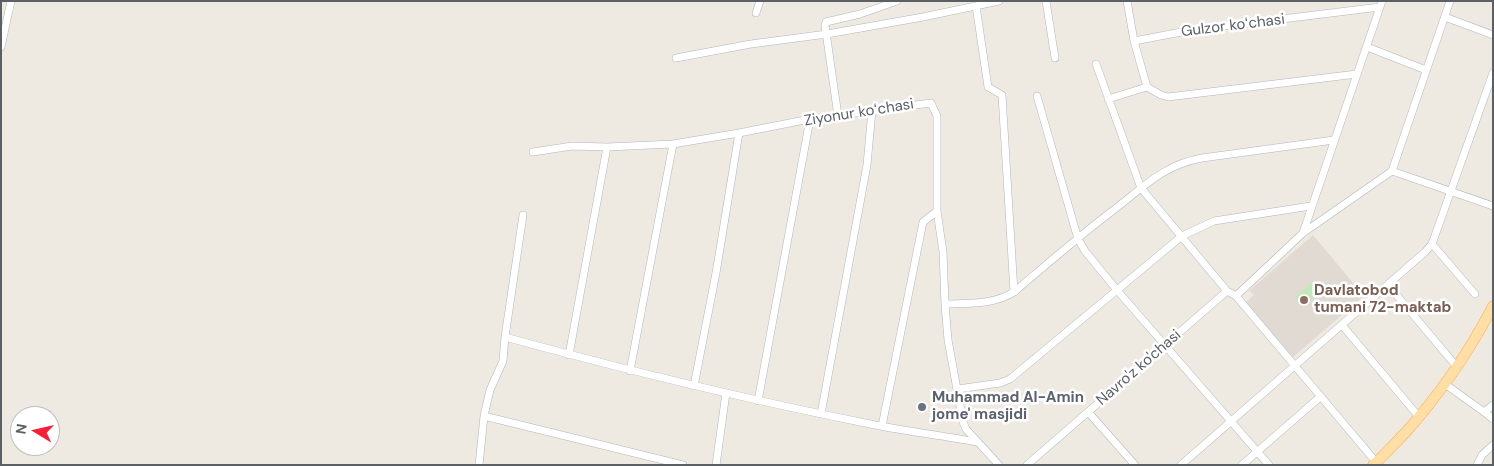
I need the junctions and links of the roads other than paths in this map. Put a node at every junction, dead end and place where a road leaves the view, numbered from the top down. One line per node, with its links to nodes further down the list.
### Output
1 (11, 1): 15 (street)
2 (760, 1): 10 (street)
3 (897, 1): 12 (street)
4 (999, 1): 9 (street)
5 (1046, 1): 18 (street)
6 (1127, 1): 14 (street)
7 (1450, 1): 11 (street)
8 (1381, 4): 14 (street, Gulzor koʻchasi); 16 (street, Gulzor koʻchasi)
9 (976, 6): 12 (street); 48 (street)
10 (756, 13)
11 (1445, 17): 13 (street); 20 (street)
12 (826, 34): 17 (street); 27 (street)
13 (1493, 35)
14 (1134, 41): 23 (street)
15 (1, 46)
16 (1367, 47): 20 (street); 22 (street, Gulzor koʻchasi)
17 (676, 58)
18 (1055, 58)
19 (1096, 64): 25 (street)
20 (1426, 70): 34 (street)
21 (1493, 73): 36 (street)
22 (1357, 74): 23 (street); 30 (street, Gulzor koʻchasi)
23 (1147, 87): 25 (street)
24 (1037, 96): 43 (street)
25 (1108, 99): 35 (street)
26 (872, 110): 27 (street, Ziyonur koʻchasi); 39 (street, Ziyonur koʻchasi); 69 (street)
27 (838, 116): 28 (street, Ziyonur koʻchasi)
28 (810, 120): 29 (street, Ziyonur koʻchasi); 65 (street)
29 (739, 134): 31 (street, Ziyonur koʻchasi); 61 (street)
30 (1334, 140): 35 (street); 37 (street, Gulzor koʻchasi)
31 (673, 144): 32 (street, Ziyonur koʻchasi); 59 (street)
32 (607, 147): 33 (street, Ziyonur koʻchasi); 56 (street)
33 (533, 152)
34 (1392, 170): 36 (street); 41 (street)
35 (1141, 188): 42 (street); 43 (street)
36 (1451, 191): 38 (street); 44 (street)
37 (1311, 206): 41 (street, Gulzor koʻchasi); 42 (street)
38 (1493, 206)
39 (937, 211): 51 (street, Ziyonur koʻchasi); 74 (street)
40 (523, 215): 54 (street)
41 (1303, 233): 50 (street)
42 (1182, 236): 46 (street); 47 (street)
43 (1078, 239): 46 (street); 48 (street)
44 (1432, 244): 45 (street); 49 (street)
45 (1388, 285): 53 (street); 58 (street)
46 (1116, 289): 55 (street); 62 (street)
47 (1228, 291): 50 (street); 55 (street, Navro'z ko'chasi)
48 (1014, 292): 51 (street)
49 (1476, 294)
50 (1236, 296): 57 (street)
51 (945, 304): 62 (street, Ziyonur koʻchasi)
52 (1493, 306): 58 (main road)
53 (1342, 326): 57 (street); 71 (street)
54 (505, 337): 56 (street); 70 (street)
55 (1165, 346): 68 (street, Navro'z ko'chasi); 73 (street)
56 (569, 355): 59 (street)
57 (1295, 366): 64 (street); 73 (street)
58 (1457, 367): 60 (main road)
59 (630, 371): 61 (street)
60 (1445, 384): 67 (street); 71 (main road)
61 (694, 386): 63 (street)
62 (958, 389): 75 (street, Ziyonur koʻchasi)
63 (726, 393): 65 (street); 81 (street)
64 (1320, 397): 77 (street); 78 (street)
65 (758, 401): 69 (street)
66 (1493, 405): 67 (street)
67 (1484, 412): 72 (street)
68 (1088, 413): 83 (street, Navro'z ko'chasi); 84 (street)
69 (821, 414): 74 (street)
70 (484, 416): 79 (street); 80 (street)
71 (1419, 417): 78 (main road)
72 (1493, 420)
73 (1230, 421): 77 (street); 85 (street)
74 (882, 426): 75 (street)
75 (978, 442): 82 (street, Ziyonur koʻchasi)
76 (1493, 445): 88 (street)
77 (1258, 451): 86 (street); 87 (street)
78 (1375, 464)
79 (479, 465)
80 (683, 465)
81 (716, 465)
82 (999, 465)
83 (1028, 465)
84 (1136, 465)
85 (1181, 465)
86 (1242, 465)
87 (1269, 465)
88 (1477, 465)

